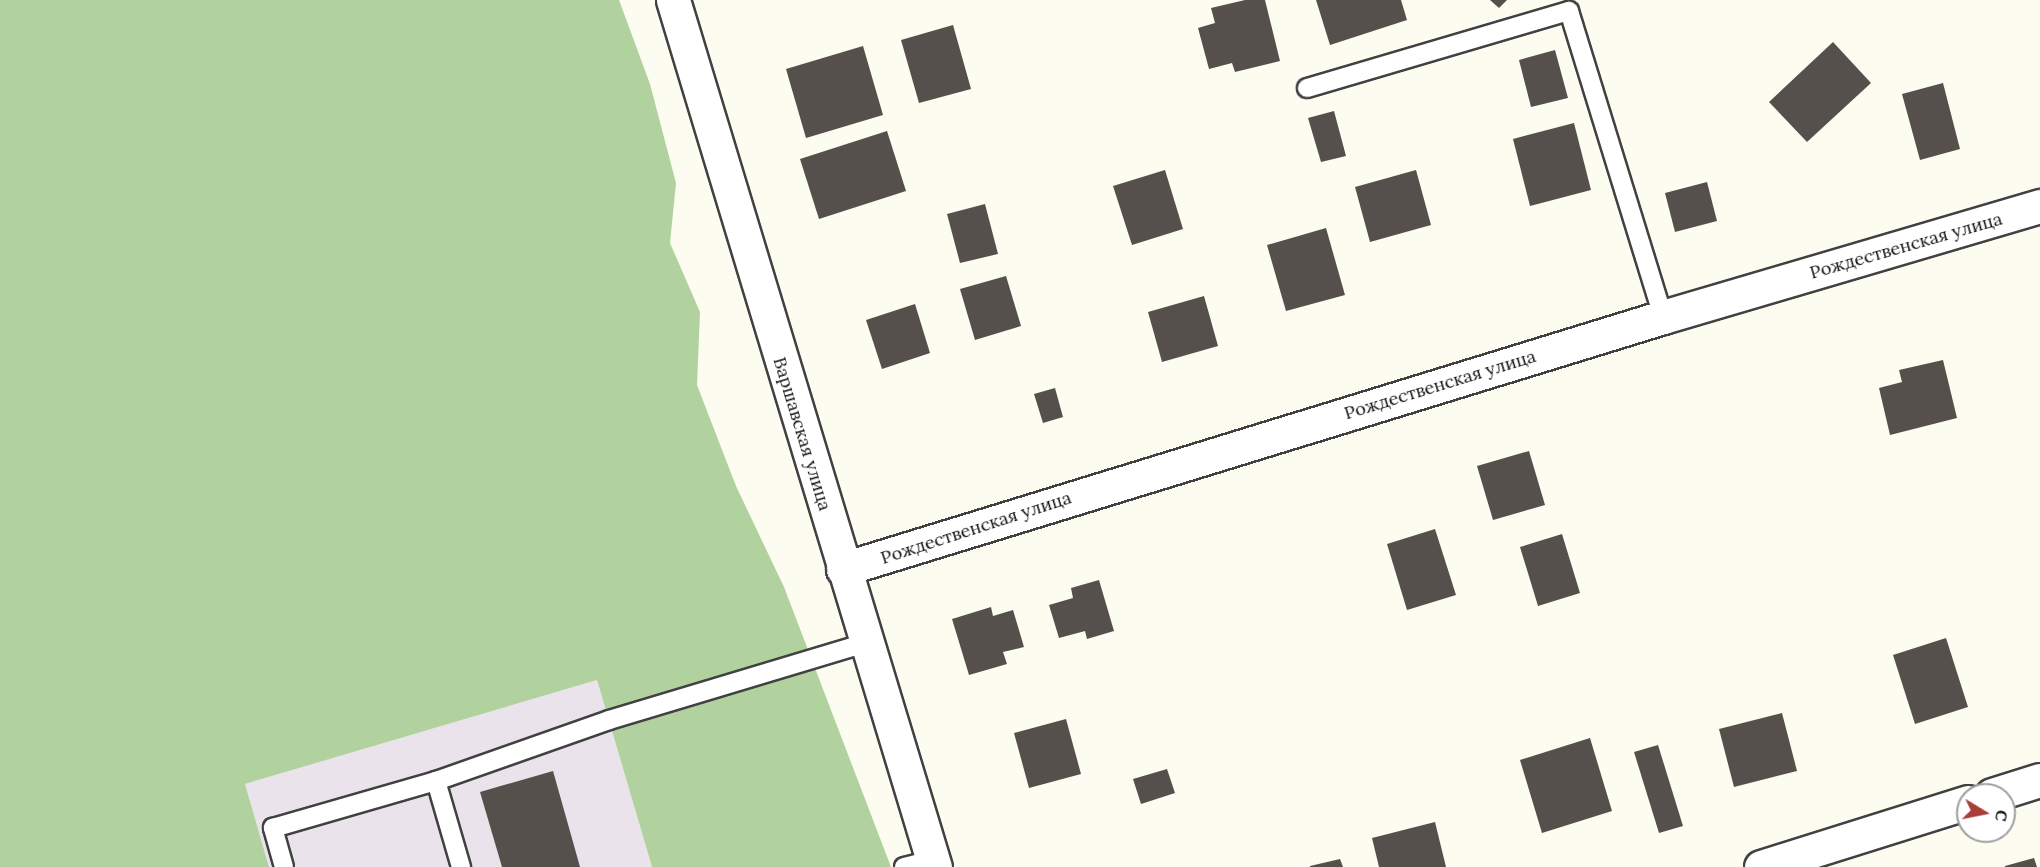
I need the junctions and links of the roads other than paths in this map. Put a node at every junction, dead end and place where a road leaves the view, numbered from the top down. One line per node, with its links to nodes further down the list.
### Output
1 (674, 0): 5 (street, Варшавская улица)
2 (1308, 88): 4 (lane)
3 (2040, 206): 4 (street, Рождественская улица)
4 (1663, 316): 5 (street, Рождественская улица)
5 (843, 570): 6 (street, Варшавская улица)
6 (865, 643): 8 (lane); 11 (street, Варшавская улица)
7 (2040, 780): 9 (street)
8 (436, 781): 12 (lane); 13 (lane)
9 (2016, 788)
10 (1956, 806): 14 (street)
11 (924, 865)
12 (284, 867)
13 (461, 867)
14 (1761, 867)

